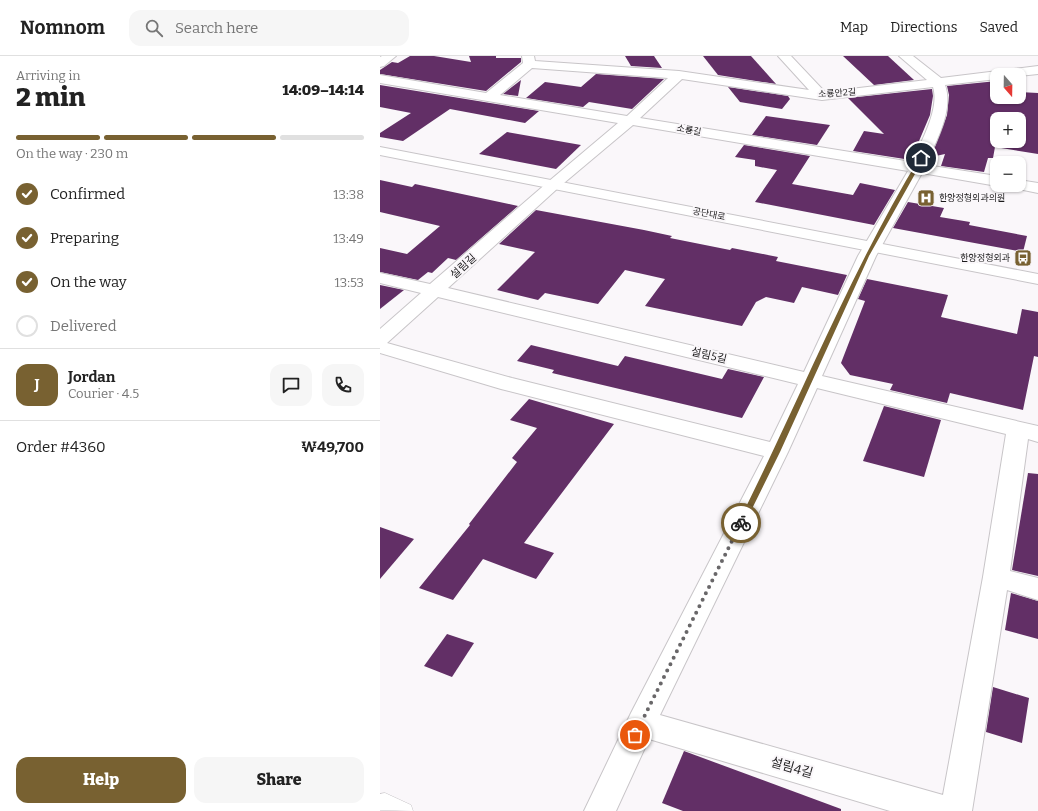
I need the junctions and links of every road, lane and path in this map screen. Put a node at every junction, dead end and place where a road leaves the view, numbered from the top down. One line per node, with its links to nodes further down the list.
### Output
1 (390, 56): 5 (street)
2 (784, 56): 12 (street)
3 (904, 56): 11 (street)
4 (529, 60): 8 (street, 소룡안2길); 13 (street)
5 (380, 63)
6 (1036, 64): 7 (street, 소룡안2길)
7 (1022, 68)
8 (678, 74): 12 (street, 소룡안2길); 14 (street, 설림길)
9 (990, 76): 11 (street, 소룡안2길)
10 (380, 80): 13 (street, 소룡길)
11 (938, 82): 12 (street, 소룡안2길); 17 (street)
12 (822, 96)
13 (489, 97): 14 (street, 소룡길)
14 (630, 120): 17 (street, 소룡길); 20 (street, 설림길)
15 (380, 151): 20 (street, 공단대로)
16 (380, 164): 20 (street, 공단대로)
17 (917, 169): 18 (street, 소룡길); 22 (street)
18 (990, 180)
19 (1026, 186): 21 (street)
20 (549, 188): 22 (street, 공단대로); 26 (street, 설림길)
21 (1038, 188)
22 (869, 251): 24 (street, 공단대로); 25 (street, 공단대로); 29 (street)
23 (380, 278): 26 (street, 설림5길)
24 (1038, 279)
25 (1038, 290)
26 (435, 292): 27 (street, 설림길); 29 (street, 설림5길)
27 (380, 339)
28 (380, 347): 31 (street)
29 (811, 379): 30 (street, 설림5길); 31 (street)
30 (1028, 431): 32 (street)
31 (777, 452): 34 (street)
32 (996, 577): 33 (street); 39 (street)
33 (1038, 589)
34 (641, 723): 37 (street); 38 (street, 설림4길)
35 (380, 802): 36 (lane)
36 (406, 811)
37 (600, 811)
38 (943, 811)
39 (956, 811)

